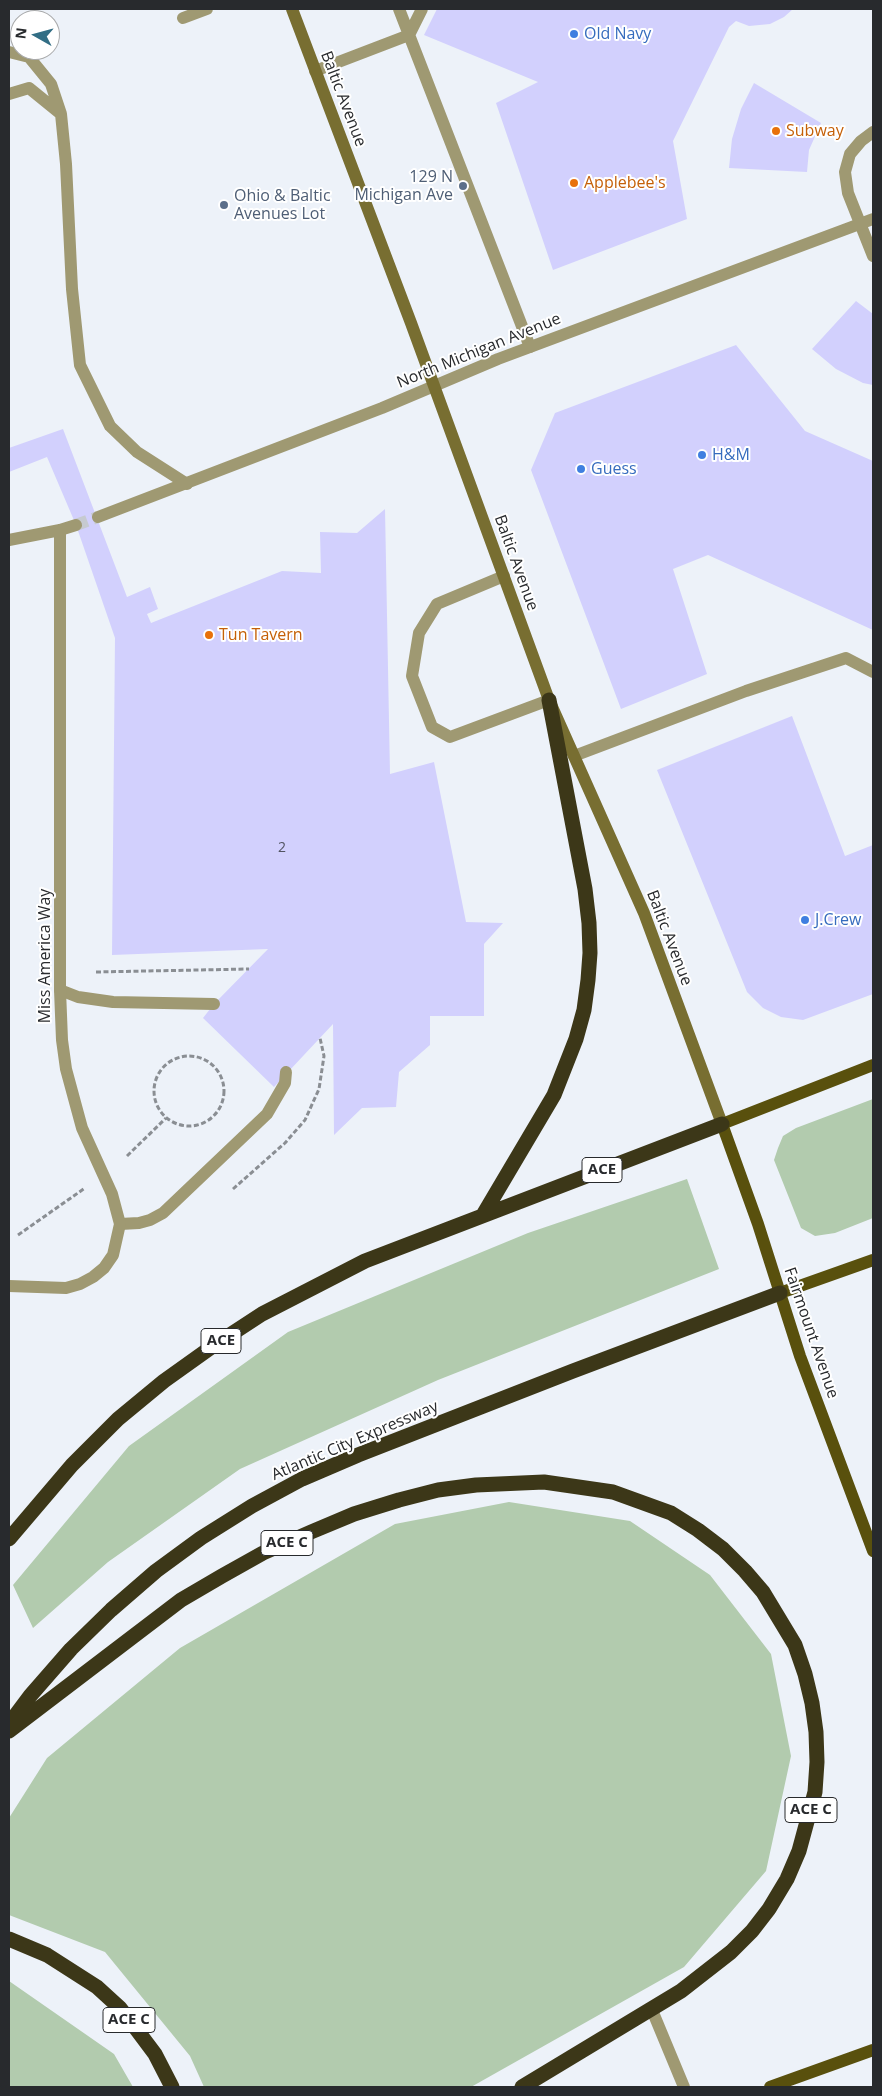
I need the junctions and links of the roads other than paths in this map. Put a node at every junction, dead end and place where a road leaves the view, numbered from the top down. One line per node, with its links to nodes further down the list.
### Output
1 (207, 9): 5 (street)
2 (292, 9): 8 (street, Baltic Avenue)
3 (399, 9): 6 (street)
4 (422, 9): 6 (street)
5 (183, 18)
6 (409, 35): 8 (street); 15 (street)
7 (9, 52): 10 (street)
8 (315, 71): 16 (street, Baltic Avenue)
9 (9, 94): 10 (street)
10 (61, 114): 17 (street)
11 (873, 132): 13 (street)
12 (873, 219): 13 (street, North Michigan Avenue)
13 (860, 224): 14 (street); 15 (street, North Michigan Avenue)
14 (873, 256)
15 (530, 347): 16 (street, North Michigan Avenue)
16 (434, 386): 17 (street, North Michigan Avenue); 22 (street, Baltic Avenue)
17 (187, 484): 18 (street, North Michigan Avenue)
18 (98, 516)
19 (76, 525): 20 (street)
20 (60, 530): 21 (street); 26 (street, Miss America Way)
21 (9, 540)
22 (504, 576): 24 (street, Baltic Avenue); 24 (street)
23 (873, 672): 25 (street)
24 (549, 700): 25 (street, Baltic Avenue); 31 (highway)
25 (574, 756): 30 (street, Baltic Avenue)
26 (60, 990): 27 (street); 32 (street, Miss America Way)
27 (214, 1004)
28 (873, 1066): 30 (main road)
29 (286, 1072): 32 (street)
30 (722, 1124): 31 (highway, ACE); 35 (main road, Fairmount Avenue)
31 (483, 1215): 36 (highway, ACE)
32 (120, 1224): 34 (street, Miss America Way)
33 (873, 1260): 35 (main road)
34 (9, 1286)
35 (780, 1293): 37 (main road, Fairmount Avenue); 38 (highway, Atlantic City Expressway)
36 (9, 1539)
37 (873, 1552)
38 (9, 1724)
39 (9, 1731): 41 (highway, ACE C)
40 (9, 1940): 43 (highway, ACE C)
41 (652, 2010): 44 (highway, ACE C); 45 (street)
42 (873, 2050): 46 (main road)
43 (172, 2087)
44 (522, 2087)
45 (684, 2087)
46 (770, 2087)

